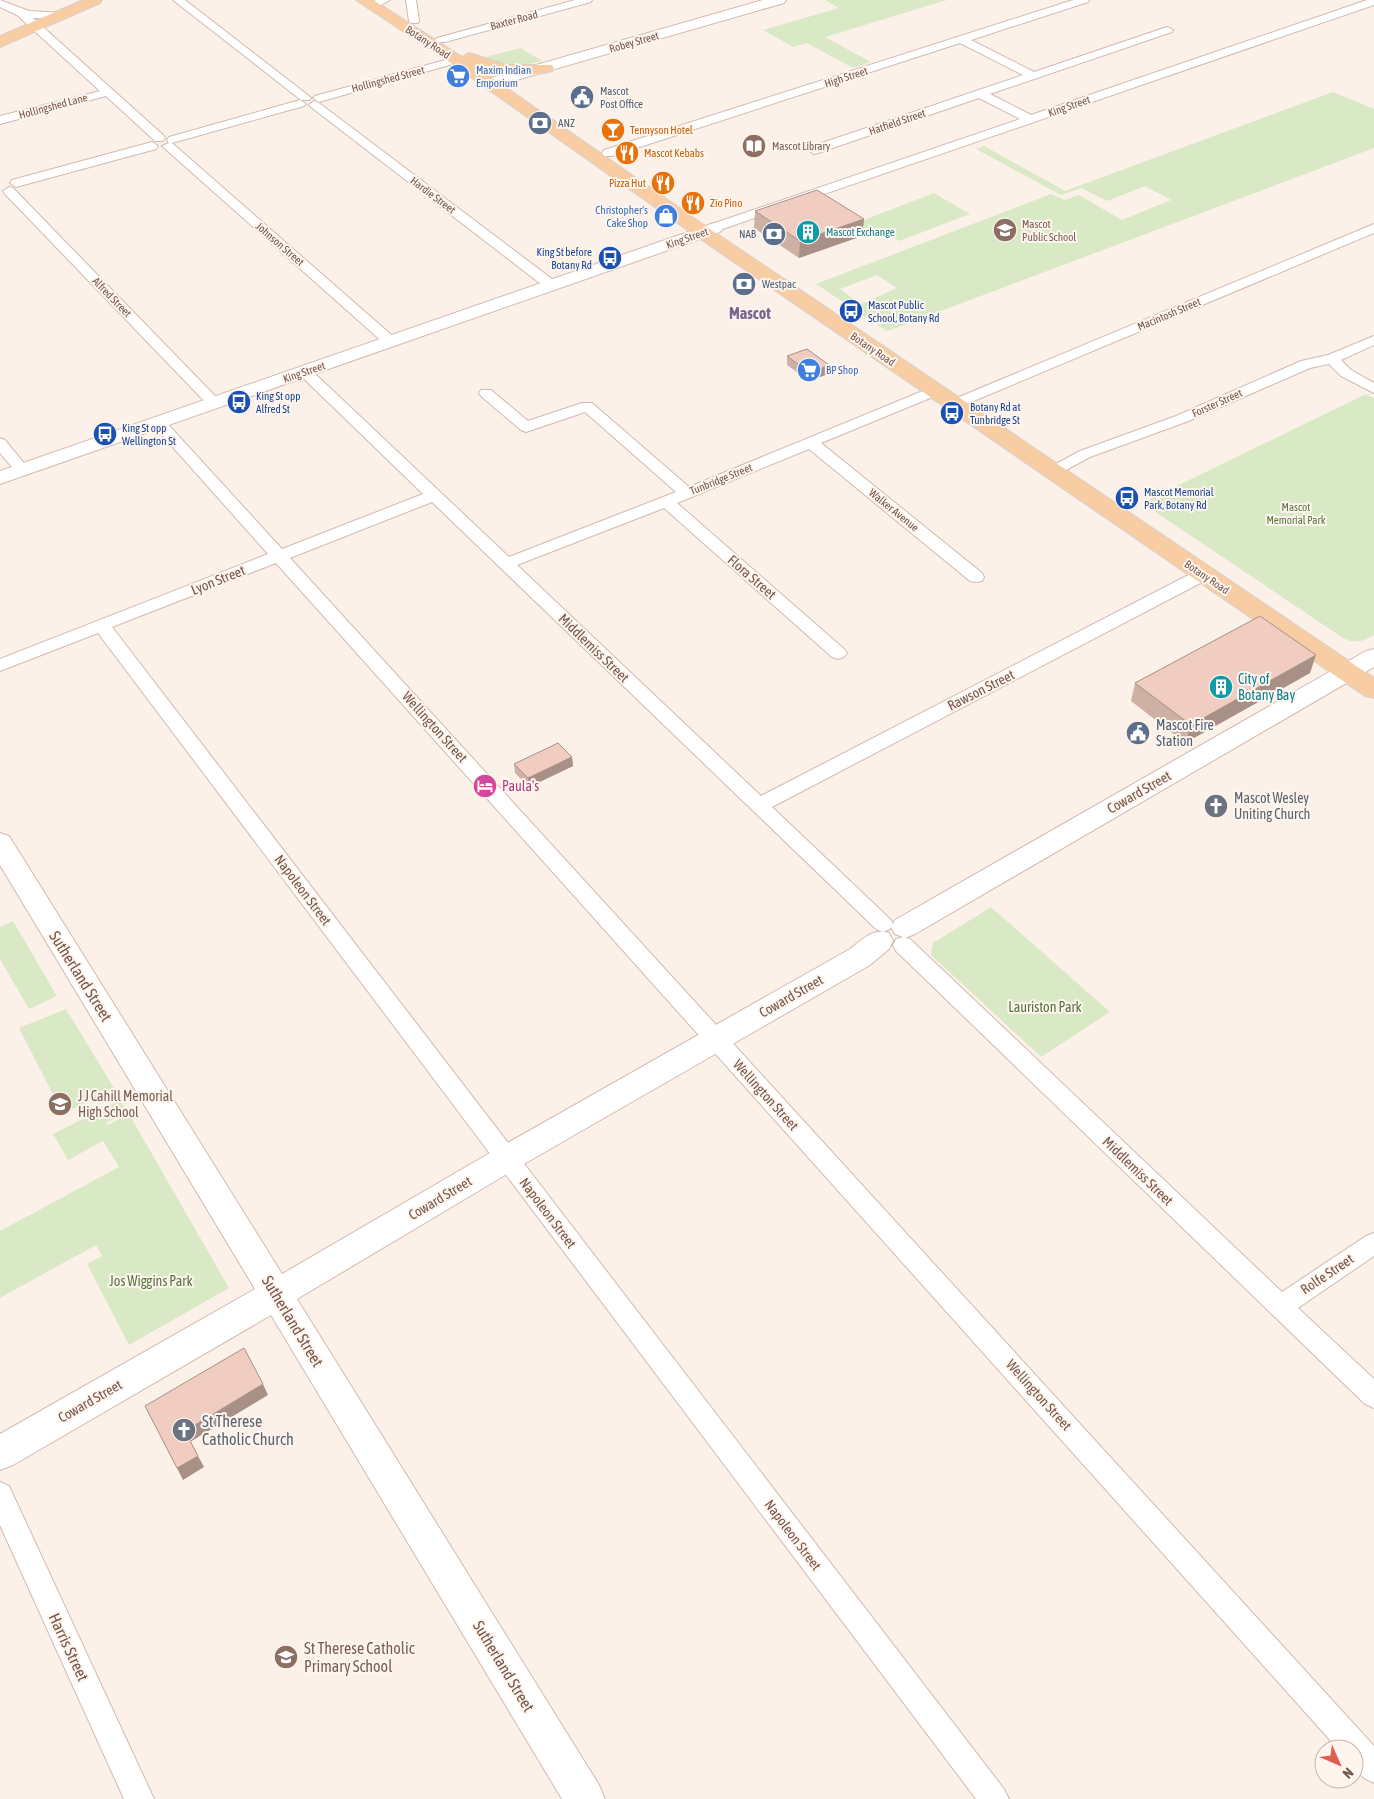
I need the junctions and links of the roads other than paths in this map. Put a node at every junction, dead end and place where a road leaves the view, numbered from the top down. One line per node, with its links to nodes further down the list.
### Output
1 (95, 0): 11 (main road)
2 (178, 0): 24 (street, Hardie Street)
3 (412, 0): 12 (street)
4 (586, 0): 15 (street, Baxter Road)
5 (779, 0): 19 (street, Robey Street)
6 (1084, 0): 16 (street, High Street)
7 (378, 1): 12 (main road, Botany Road); 18 (main road, Botany Road)
8 (1374, 1): 25 (street, King Street)
9 (0, 4): 10 (street)
10 (22, 14): 11 (street); 13 (street, Johnson Street)
11 (60, 15): 13 (main road)
12 (414, 20): 15 (main road, Botany Road)
13 (34, 27): 17 (main road); 22 (street, Johnson Street)
14 (1168, 30): 20 (street, Hatfield Street)
15 (441, 40): 18 (main road, Botany Road)
16 (962, 40): 20 (street); 29 (street, High Street)
17 (0, 42)
18 (462, 59): 19 (main road); 21 (main road, Botany Road); 24 (street, Hollingshed Street)
19 (546, 68): 21 (street, Robey Street)
20 (1034, 76): 23 (street, Hatfield Street)
21 (496, 82): 29 (main road, Botany Road); 32 (main road, Botany Road)
22 (106, 92): 26 (street, Hollingshed Lane); 27 (street, Johnson Street)
23 (980, 94): 25 (street); 28 (street, Hatfield Street)
24 (310, 101): 27 (street, Hollingshed Street); 33 (street, Hardie Street)
25 (1029, 119): 32 (street, King Street)
26 (0, 120)
27 (163, 142): 30 (street, Hollingshed Street); 35 (street, Johnson Street)
28 (814, 150)
29 (608, 153): 32 (main road, Botany Road)
30 (4, 185): 42 (street, Alfred Street)
31 (1374, 228): 41 (street, Macintosh Street)
32 (708, 230): 33 (street, King Street); 39 (main road, Botany Road); 41 (main road, Botany Road)
33 (551, 285): 35 (street, King Street)
34 (1374, 340): 36 (street, Forster Street)
35 (391, 342): 37 (street, King Street)
36 (1332, 359): 38 (street); 46 (street, Forster Street)
37 (305, 372): 42 (street, King Street); 50 (street, Middlemiss Street)
38 (1374, 389)
39 (936, 391): 45 (street, Tunbridge Street); 54 (main road, Botany Road)
40 (486, 394): 49 (street)
41 (964, 400): 46 (main road, Botany Road)
42 (214, 404): 43 (street, King Street)
43 (159, 423): 47 (street, King Street); 52 (street, Wellington Street)
44 (0, 443): 47 (street)
45 (811, 443): 49 (street, Tunbridge Street); 55 (street, Walker Avenue)
46 (1060, 467): 59 (main road, Botany Road)
47 (22, 470): 48 (street, King Street)
48 (0, 478)
49 (688, 493): 51 (street, Tunbridge Street)
50 (435, 495): 52 (street, Lyon Street); 53 (street, Middlemiss Street)
51 (666, 502): 53 (street, Tunbridge Street); 57 (street, Flora Street)
52 (280, 556): 56 (street, Lyon Street); 64 (street, Wellington Street)
53 (506, 564): 61 (street, Middlemiss Street)
54 (1204, 574): 59 (main road, Botany Road); 61 (street, Rawson Street)
55 (976, 577)
56 (102, 626): 58 (street, Lyon Street); 65 (street, Napoleon Street)
57 (838, 653)
58 (0, 665)
59 (1364, 667): 60 (main road, Botany Road); 63 (street, Coward Street)
60 (1374, 690)
61 (759, 805): 63 (street, Middlemiss Street)
62 (0, 843): 67 (street, Sutherland Street)
63 (893, 934): 64 (street, Coward Street); 68 (street, Middlemiss Street)
64 (716, 1040): 65 (street, Coward Street); 72 (street, Wellington Street)
65 (506, 1158): 67 (street, Coward Street); 75 (street, Napoleon Street)
66 (1374, 1243): 68 (street, Rolfe Street)
67 (277, 1294): 70 (street, Coward Street); 74 (street, Sutherland Street)
68 (1281, 1306): 69 (street, Middlemiss Street)
69 (1374, 1396)
70 (0, 1453)
71 (0, 1495): 73 (street, Harris Street)
72 (1374, 1768)
73 (138, 1799)
74 (586, 1799)
75 (994, 1799)

